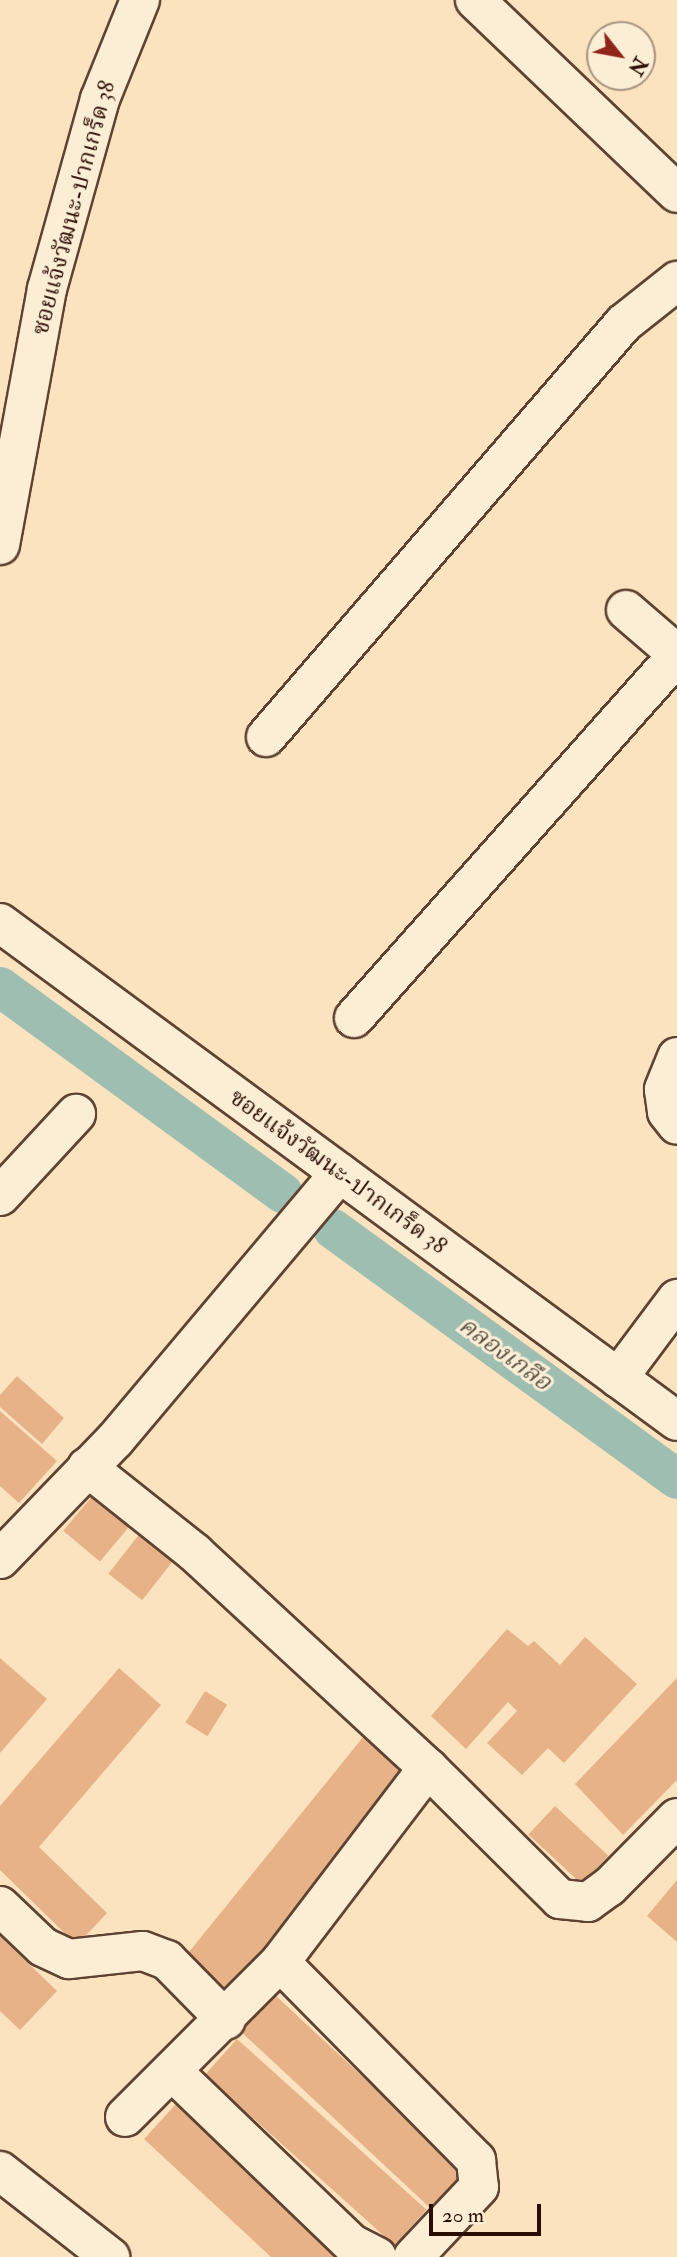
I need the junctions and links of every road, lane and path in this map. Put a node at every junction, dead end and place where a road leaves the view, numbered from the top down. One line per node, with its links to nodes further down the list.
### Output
1 (139, 0): 5 (street, ซอยแจ้งวัฒนะ-ปากเกร็ด 38)
2 (475, 0): 3 (street)
3 (677, 192)
4 (677, 281): 8 (street)
5 (0, 545)
6 (626, 610): 7 (street)
7 (677, 655): 10 (street)
8 (266, 737)
9 (0, 923): 14 (street, ซอยแจ้งวัฒนะ-ปากเกร็ด 38)
10 (354, 1018)
11 (677, 1057): 13 (street)
12 (76, 1114): 15 (street)
13 (677, 1125)
14 (340, 1173): 17 (street, ซอยแจ้งวัฒนะ-ปากเกร็ด 38); 19 (street)
15 (0, 1196)
16 (677, 1300): 17 (street)
17 (618, 1378): 18 (street, ซอยแจ้งวัฒนะ-ปากเกร็ด 38)
18 (677, 1421)
19 (87, 1467): 20 (street); 21 (street)
20 (0, 1559)
21 (428, 1768): 22 (street); 24 (street)
22 (677, 1818)
23 (0, 1906): 25 (street)
24 (280, 1962): 25 (street); 31 (street)
25 (226, 2020): 26 (street)
26 (174, 2073): 27 (street); 30 (street)
27 (125, 2117)
28 (0, 2171): 29 (street)
29 (110, 2257)
30 (377, 2257)
31 (413, 2257)

